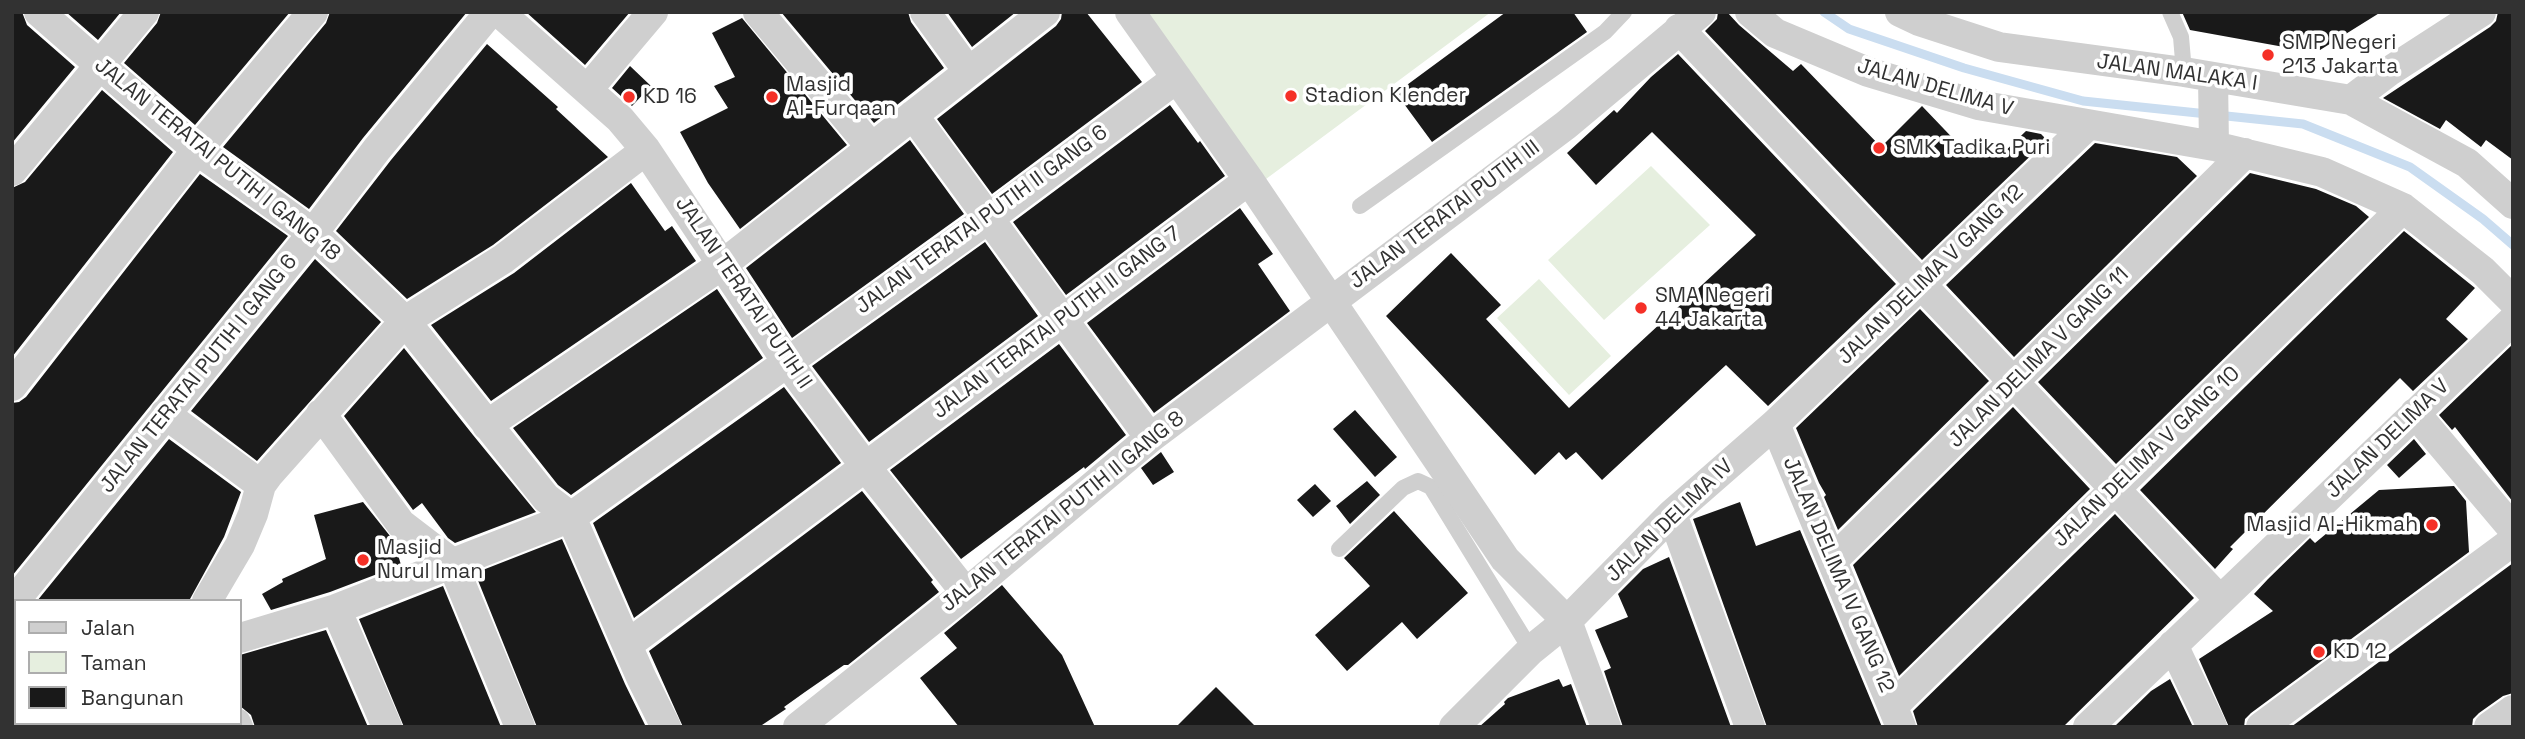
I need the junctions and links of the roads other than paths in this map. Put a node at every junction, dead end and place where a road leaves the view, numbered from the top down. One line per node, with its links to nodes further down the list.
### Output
1 (39, 12): 17 (street, JALAN TERATAI PUTIH I GANG 18)
2 (144, 12): 17 (street)
3 (313, 12): 28 (street)
4 (490, 12): 37 (street, JALAN TERATAI PUTIH I GANG 6)
5 (499, 12): 22 (street, JALAN TERATAI PUTIH II)
6 (653, 12): 22 (street)
7 (758, 12): 27 (street)
8 (925, 12): 18 (street)
9 (1045, 12): 18 (street)
10 (1130, 12): 20 (street, JALAN TERATAI PUTIH III)
11 (1624, 12): 34 (lane)
12 (1750, 12): 25 (street, JALAN DELIMA V)
13 (1900, 12): 19 (street, JALAN MALAKA I)
14 (2170, 12): 19 (lane)
15 (2481, 12): 23 (street)
16 (1690, 21): 39 (street); 40 (street, JALAN TERATAI PUTIH III)
17 (99, 65): 28 (street, JALAN TERATAI PUTIH I GANG 18); 31 (street)
18 (968, 71): 24 (street)
19 (2184, 72): 21 (street, JALAN MALAKA I)
20 (1177, 78): 32 (street, JALAN TERATAI PUTIH III); 36 (street, JALAN TERATAI PUTIH II GANG 6)
21 (2213, 80): 23 (street, JALAN MALAKA I); 26 (street)
22 (588, 89): 29 (street, JALAN TERATAI PUTIH II)
23 (2351, 100): 33 (street, JALAN MALAKA I)
24 (913, 115): 27 (street); 36 (street)
25 (2087, 126): 26 (street, JALAN DELIMA V); 39 (street, JALAN DELIMA V GANG 12)
26 (2214, 136): 30 (street, JALAN DELIMA V)
27 (872, 148): 38 (street)
28 (197, 150): 37 (street, JALAN TERATAI PUTIH I GANG 18); 47 (street)
29 (646, 150): 38 (street, JALAN TERATAI PUTIH II); 44 (street)
30 (2245, 153): 35 (street, JALAN DELIMA V); 46 (street, JALAN DELIMA V GANG 11)
31 (12, 171)
32 (1249, 180): 40 (street, JALAN TERATAI PUTIH III); 42 (street, JALAN TERATAI PUTIH II GANG 7)
33 (2513, 204)
34 (1360, 206)
35 (2403, 208): 41 (street, JALAN DELIMA V); 56 (street, JALAN DELIMA V GANG 10)
36 (989, 218): 42 (street); 45 (street, JALAN TERATAI PUTIH II GANG 6)
37 (313, 233): 44 (street, JALAN TERATAI PUTIH I GANG 18); 49 (street, JALAN TERATAI PUTIH I GANG 6)
38 (723, 264): 45 (street, JALAN TERATAI PUTIH II); 52 (street)
39 (1921, 285): 46 (street); 51 (street, JALAN DELIMA V GANG 12)
40 (1332, 301): 53 (street, JALAN TERATAI PUTIH II GANG 8); 69 (street)
41 (2513, 301)
42 (1063, 317): 53 (street); 54 (street, JALAN TERATAI PUTIH II GANG 7)
43 (2513, 320): 48 (street, JALAN DELIMA V)
44 (405, 321): 50 (street); 52 (street, JALAN TERATAI PUTIH I GANG 18)
45 (787, 362): 54 (street, JALAN TERATAI PUTIH II); 58 (street, JALAN TERATAI PUTIH II GANG 6)
46 (2015, 383): 56 (street); 62 (street, JALAN DELIMA V GANG 11)
47 (12, 386)
48 (2415, 413): 59 (street); 67 (street, JALAN DELIMA V)
49 (165, 414): 55 (street); 65 (street, JALAN TERATAI PUTIH I GANG 6)
50 (321, 414): 55 (street); 63 (street)
51 (1775, 424): 57 (street, JALAN DELIMA IV); 62 (street, JALAN DELIMA IV GANG 12)
52 (487, 425): 58 (street, JALAN TERATAI PUTIH I GANG 18)
53 (1150, 438): 64 (street, JALAN TERATAI PUTIH II GANG 8)
54 (865, 466): 64 (street, JALAN TERATAI PUTIH II); 71 (street, JALAN TERATAI PUTIH II GANG 7)
55 (261, 485): 66 (street)
56 (2115, 488): 67 (street); 75 (street, JALAN DELIMA V GANG 10)
57 (1672, 514): 69 (street, JALAN DELIMA IV); 82 (street)
58 (571, 517): 63 (street, JALAN TERATAI PUTIH II GANG 6); 71 (street, JALAN TERATAI PUTIH I GANG 18)
59 (2513, 529)
60 (2513, 541): 85 (street)
61 (1339, 549): 73 (lane)
62 (1832, 561): 75 (street, JALAN DELIMA IV GANG 12)
63 (452, 563): 68 (street, JALAN TERATAI PUTIH II GANG 6); 77 (street)
64 (966, 593): 79 (street, JALAN TERATAI PUTIH II GANG 8)
65 (16, 599)
66 (208, 599)
67 (2220, 600): 72 (street, JALAN DELIMA V)
68 (336, 609): 70 (street, JALAN TERATAI PUTIH II GANG 6); 76 (street)
69 (1567, 621): 73 (street, JALAN DELIMA IV); 81 (street)
70 (242, 637)
71 (627, 645): 78 (street, JALAN TERATAI PUTIH I GANG 18)
72 (2173, 645): 83 (street, JALAN DELIMA V); 84 (street)
73 (1531, 650): 80 (street, JALAN DELIMA IV)
74 (2513, 710): 86 (street)
75 (1897, 717)
76 (387, 727)
77 (520, 727)
78 (666, 727)
79 (797, 727)
80 (1454, 727)
81 (1606, 727)
82 (1750, 727)
83 (2088, 727)
84 (2212, 727)
85 (2261, 727)
86 (2489, 727)

